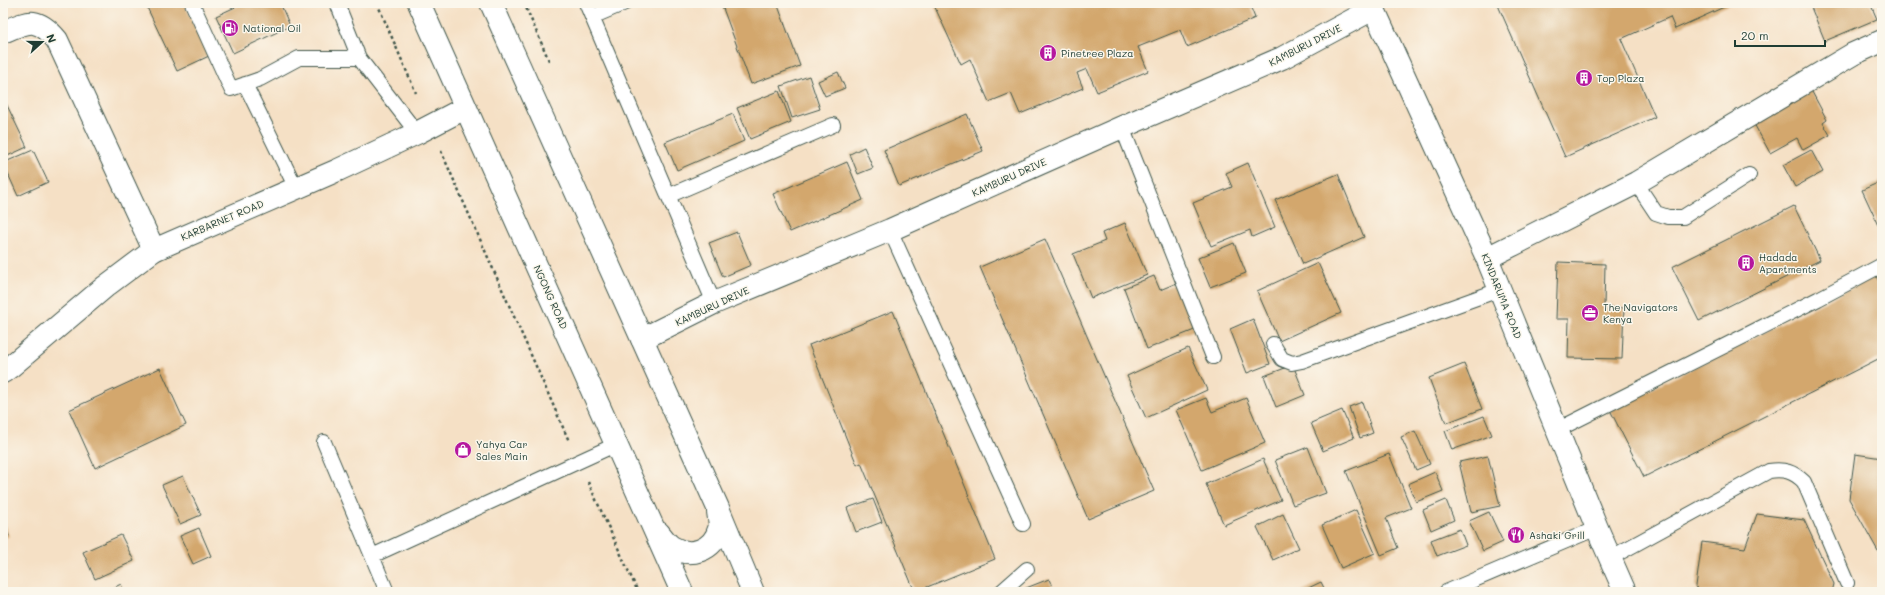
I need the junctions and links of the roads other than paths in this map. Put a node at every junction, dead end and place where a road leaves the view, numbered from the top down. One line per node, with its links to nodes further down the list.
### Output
1 (192, 3): 12 (lane)
2 (338, 3): 11 (lane)
3 (419, 3): 13 (street, NGONG ROAD)
4 (491, 3): 27 (street)
5 (586, 3): 8 (lane)
6 (625, 3): 8 (lane)
7 (1372, 6): 15 (street, KAMBURU DRIVE); 23 (street, KINDARUMA ROAD)
8 (592, 17): 20 (lane)
9 (3, 32): 22 (street)
10 (1882, 40): 18 (street)
11 (359, 58): 12 (lane); 16 (lane)
12 (245, 84): 19 (lane)
13 (465, 108): 16 (street, KARBARNET ROAD); 33 (street, NGONG ROAD)
14 (833, 125): 20 (lane)
15 (1122, 127): 21 (street, KAMBURU DRIVE); 29 (lane)
16 (424, 129): 19 (street, KARBARNET ROAD)
17 (1749, 175): 18 (lane)
18 (1636, 183): 23 (street)
19 (296, 188): 22 (street, KARBARNET ROAD)
20 (668, 196): 26 (lane)
21 (890, 230): 26 (street, KAMBURU DRIVE); 35 (lane)
22 (154, 250): 30 (street, KARBARNET ROAD)
23 (1487, 258): 25 (street, KINDARUMA ROAD)
24 (1882, 265): 31 (lane)
25 (1499, 290): 28 (lane); 31 (street, KINDARUMA ROAD)
26 (714, 303): 27 (street, KAMBURU DRIVE)
27 (642, 339): 34 (street)
28 (1273, 344)
29 (1212, 357)
30 (3, 372)
31 (1557, 430): 37 (street, KINDARUMA ROAD)
32 (324, 442): 38 (lane)
33 (617, 444): 36 (street, NGONG ROAD); 38 (lane)
34 (718, 508): 36 (street); 44 (street)
35 (1024, 524)
36 (653, 527): 43 (street, NGONG ROAD)
37 (1597, 528): 39 (street, KINDARUMA ROAD); 46 (lane)
38 (372, 556): 42 (lane)
39 (1610, 558): 41 (lane); 47 (street, KINDARUMA ROAD)
40 (1027, 569): 45 (lane)
41 (1847, 583)
42 (387, 592)
43 (682, 592)
44 (753, 592)
45 (1001, 592)
46 (1446, 592)
47 (1625, 592)

